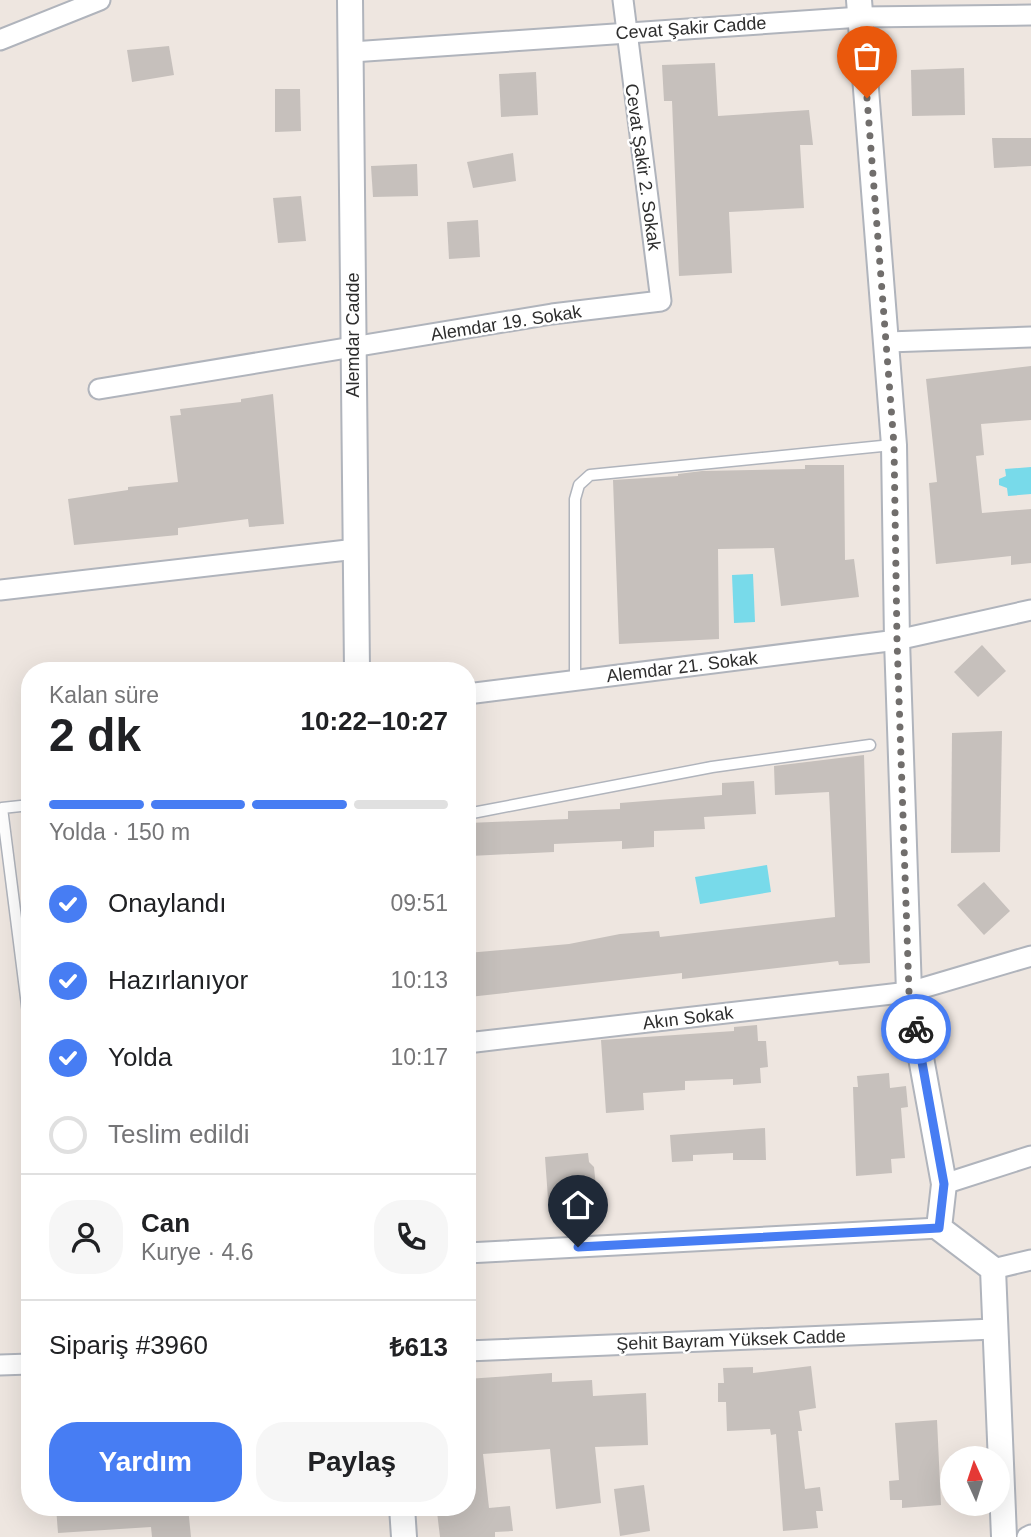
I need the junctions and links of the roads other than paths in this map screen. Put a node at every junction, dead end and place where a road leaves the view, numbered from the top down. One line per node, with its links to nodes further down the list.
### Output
1 (100, 0): 7 (street)
2 (350, 0): 8 (street, Alemdar Cadde)
3 (623, 0): 6 (street, Cevat Şakir 2. Sokak)
4 (860, 8): 5 (street, Cevat Şakir Cadde); 6 (street, Cevat Şakir Cadde); 11 (street)
5 (1031, 15)
6 (625, 33): 8 (street, Cevat Şakir Cadde); 9 (street, Cevat Şakir 2. Sokak)
7 (0, 40)
8 (352, 51): 12 (street, Alemdar Cadde)
9 (661, 301): 12 (street, Alemdar 19. Sokak)
10 (1031, 337): 11 (street)
11 (888, 342): 14 (street)
12 (352, 348): 13 (street, Alemdar 19. Sokak); 15 (street, Alemdar Cadde)
13 (99, 389)
14 (894, 445): 18 (street); 20 (lane)
15 (356, 549): 16 (street); 19 (street, Alemdar Cadde)
16 (0, 590)
17 (1031, 610): 18 (street, Alemdar 21. Sokak)
18 (897, 640): 20 (street, Alemdar 21. Sokak); 27 (street)
19 (357, 662)
20 (575, 680): 21 (street, Alemdar 21. Sokak)
21 (476, 693)
22 (870, 745): 24 (lane)
23 (21, 806): 26 (lane)
24 (476, 812)
25 (1031, 956): 27 (street, Akın Sokak)
26 (21, 958)
27 (909, 992): 28 (street, Akın Sokak); 30 (street)
28 (476, 1042)
29 (1031, 1156): 30 (street)
30 (944, 1184): 31 (street)
31 (939, 1228): 32 (street); 34 (street)
32 (476, 1253)
33 (1031, 1260): 34 (street)
34 (993, 1269): 35 (street)
35 (994, 1329): 36 (street, Şehit Bayram Yüksek Cadde); 41 (street)
36 (476, 1351)
37 (21, 1364): 38 (street)
38 (0, 1365)
39 (403, 1516): 40 (street)
40 (404, 1537)
41 (1004, 1537)

